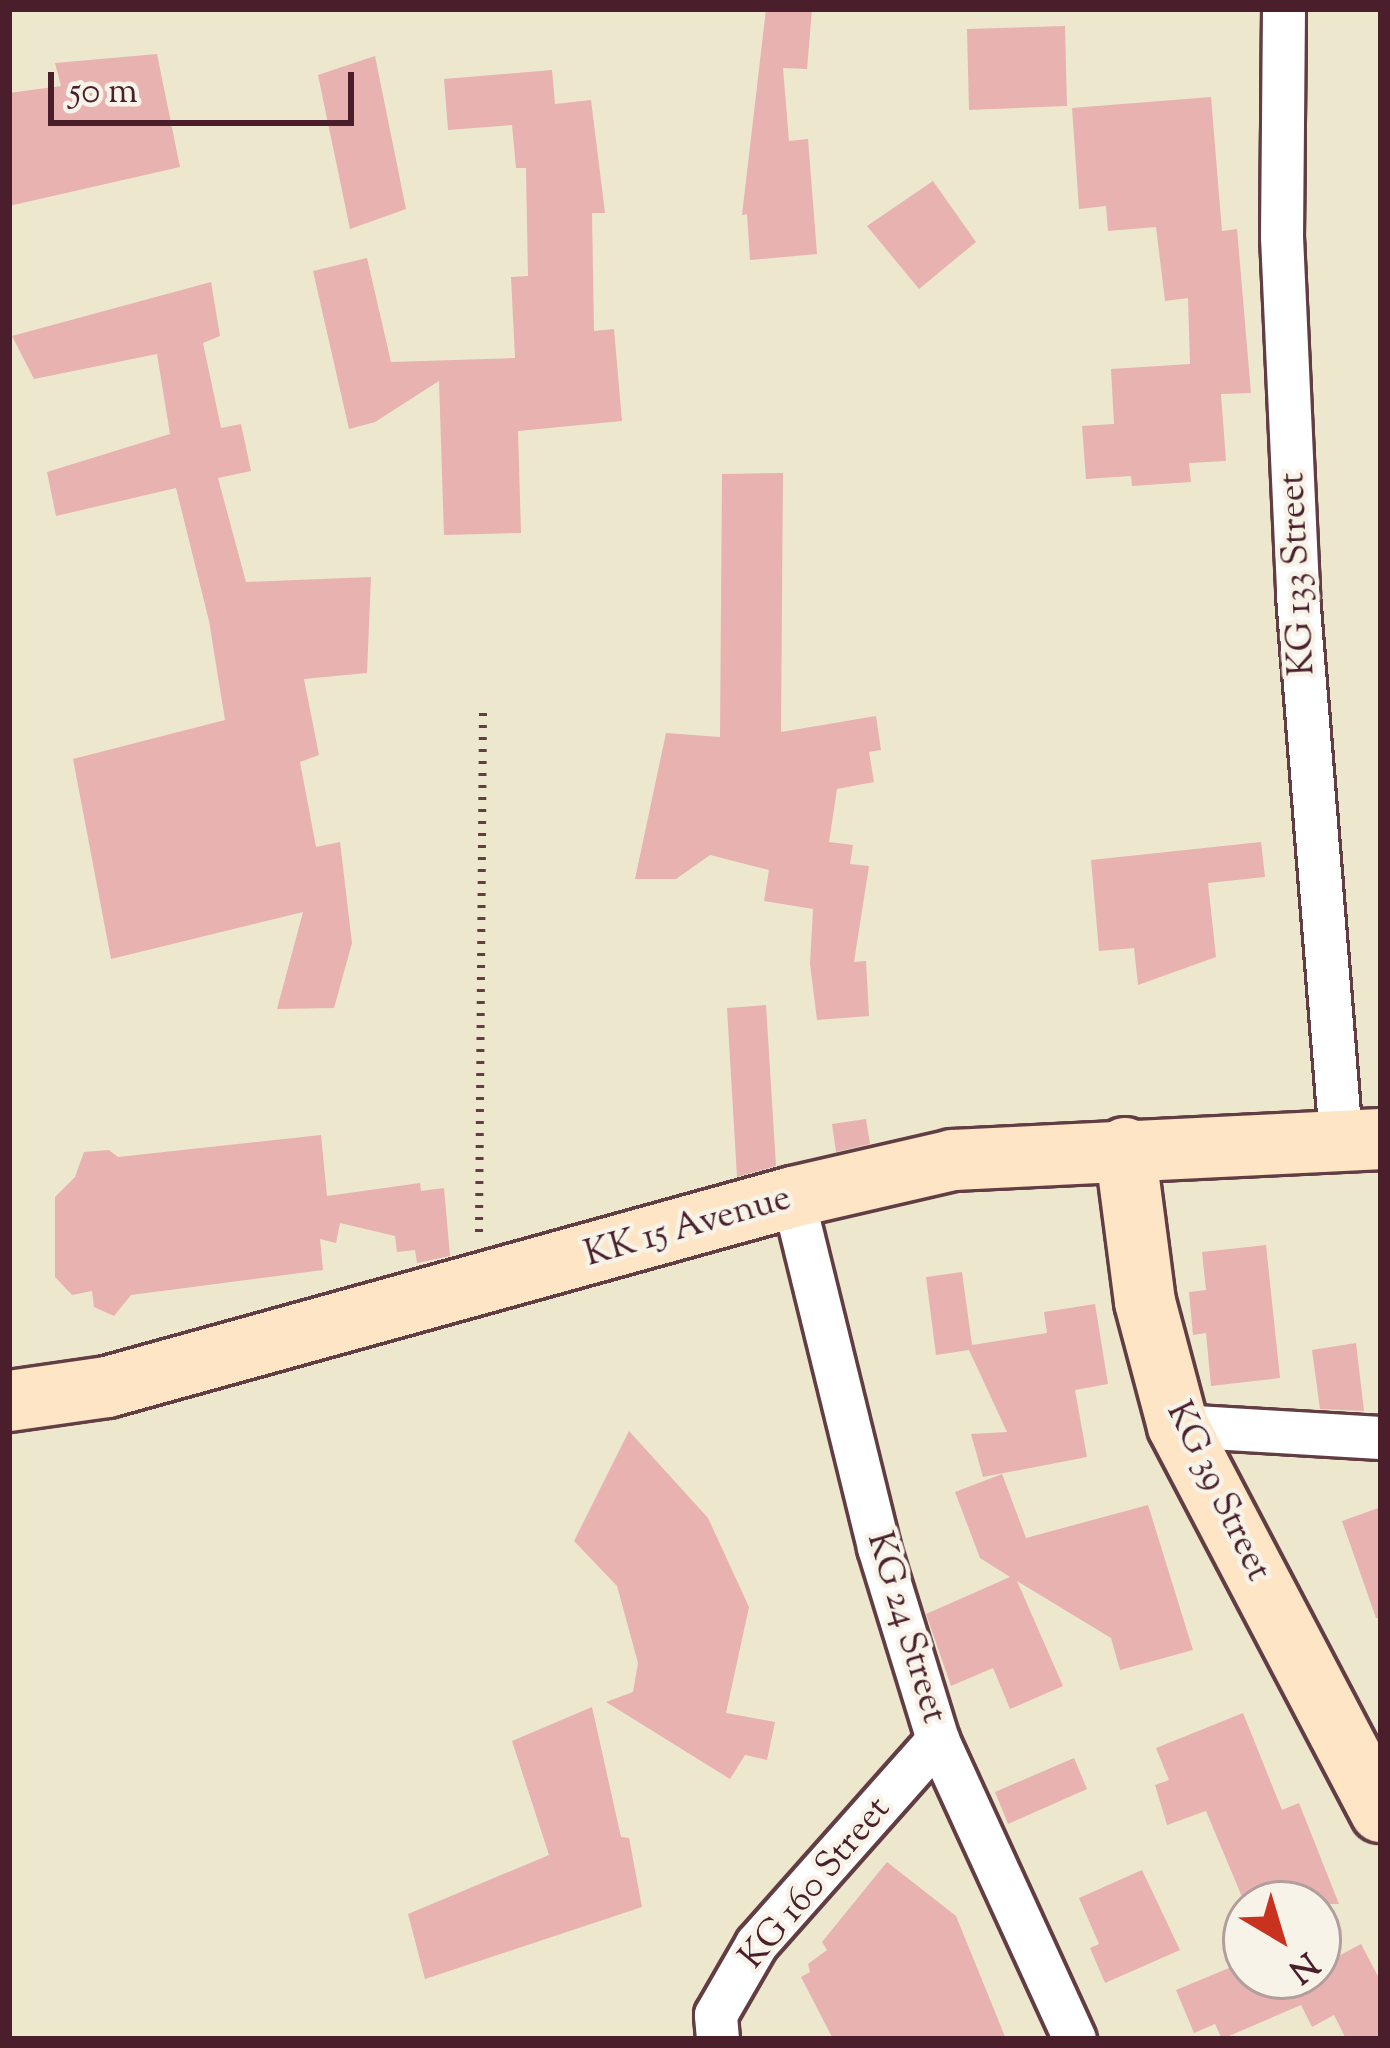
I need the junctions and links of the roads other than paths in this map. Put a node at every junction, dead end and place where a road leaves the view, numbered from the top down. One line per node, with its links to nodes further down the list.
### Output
1 (1284, 9): 2 (street, KG 133 Street)
2 (1361, 1139): 3 (street, KK 15 Avenue)
3 (1125, 1148): 4 (street, KK 15 Avenue); 6 (street, KG 39 Street)
4 (793, 1197): 5 (street, KK 15 Avenue); 8 (street, KG 24 Street)
5 (9, 1401)
6 (1178, 1426): 7 (street); 9 (street, KG 39 Street)
7 (1381, 1438)
8 (938, 1740): 10 (street, KG 160 Street); 11 (street, KG 24 Street)
9 (1381, 1812)
10 (718, 2039)
11 (1075, 2039)

